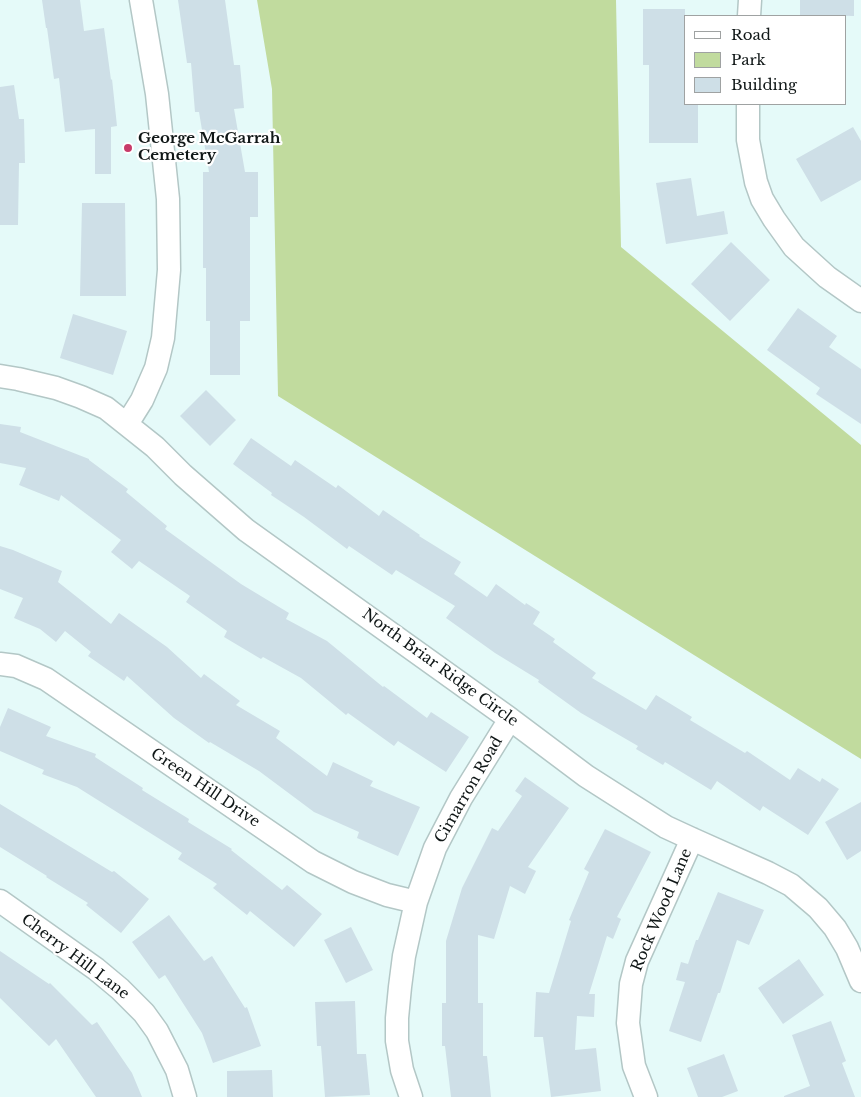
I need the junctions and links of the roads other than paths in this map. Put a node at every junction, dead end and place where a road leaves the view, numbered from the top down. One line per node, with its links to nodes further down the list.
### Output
1 (141, 0): 7 (street)
2 (750, 0): 3 (street)
3 (749, 15)
4 (748, 105): 5 (street)
5 (861, 301)
6 (0, 376): 7 (street, North Briar Ridge Circle)
7 (127, 424): 9 (street, North Briar Ridge Circle)
8 (0, 664): 12 (street, Green Hill Drive)
9 (510, 719): 10 (street, North Briar Ridge Circle); 12 (street, Cimarron Road)
10 (692, 839): 13 (street, North Briar Ridge Circle); 16 (street, Rock Wood Lane)
11 (0, 901): 14 (street, Cherry Hill Lane)
12 (416, 902): 15 (street, Cimarron Road)
13 (861, 981)
14 (185, 1097)
15 (411, 1097)
16 (646, 1097)

